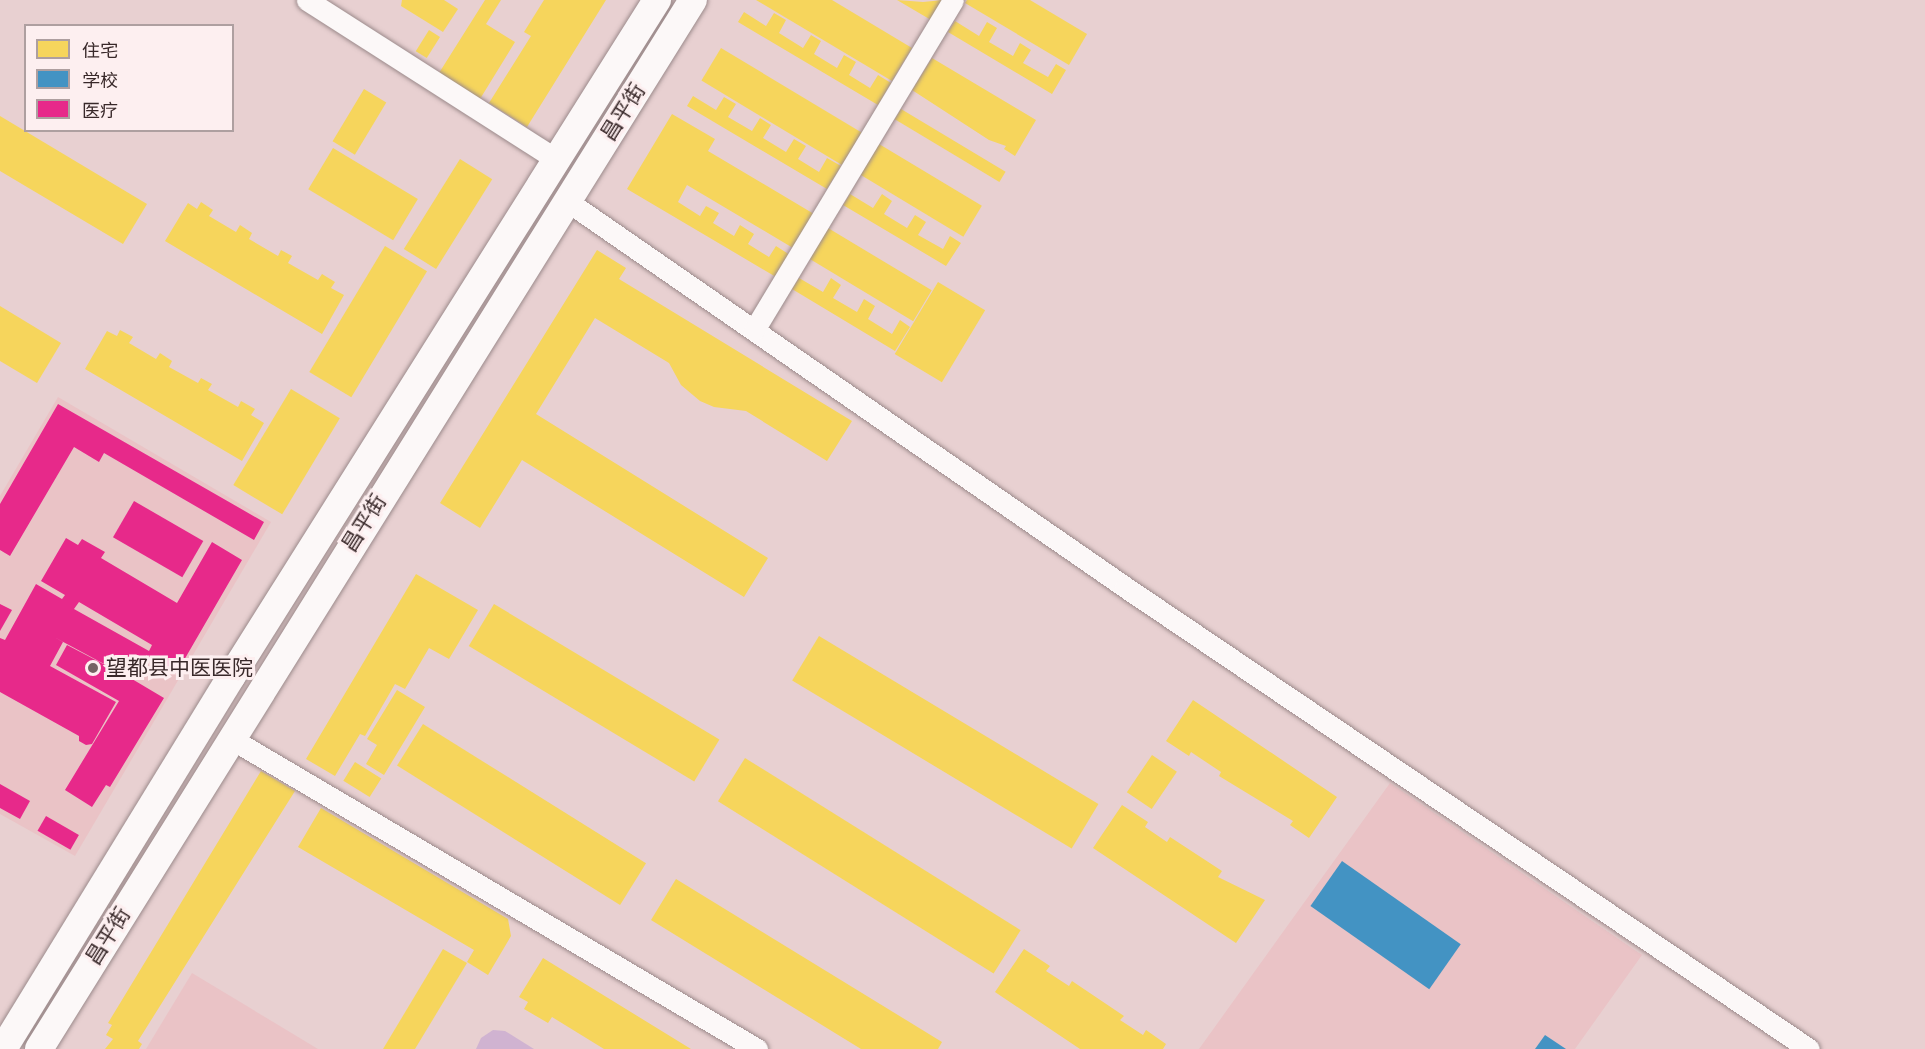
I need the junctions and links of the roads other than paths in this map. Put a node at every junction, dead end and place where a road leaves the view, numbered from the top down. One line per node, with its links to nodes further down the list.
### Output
1 (308, 0): 5 (street)
2 (657, 0): 5 (street, 昌平街)
3 (693, 0): 6 (street, 昌平街)
4 (953, 0): 7 (street)
5 (557, 160): 9 (street, 昌平街)
6 (567, 201): 7 (street); 8 (street, 昌平街)
7 (754, 330): 12 (street)
8 (230, 738): 10 (street, 昌平街); 11 (street)
9 (3, 1049)
10 (39, 1049)
11 (757, 1049)
12 (1809, 1049)

